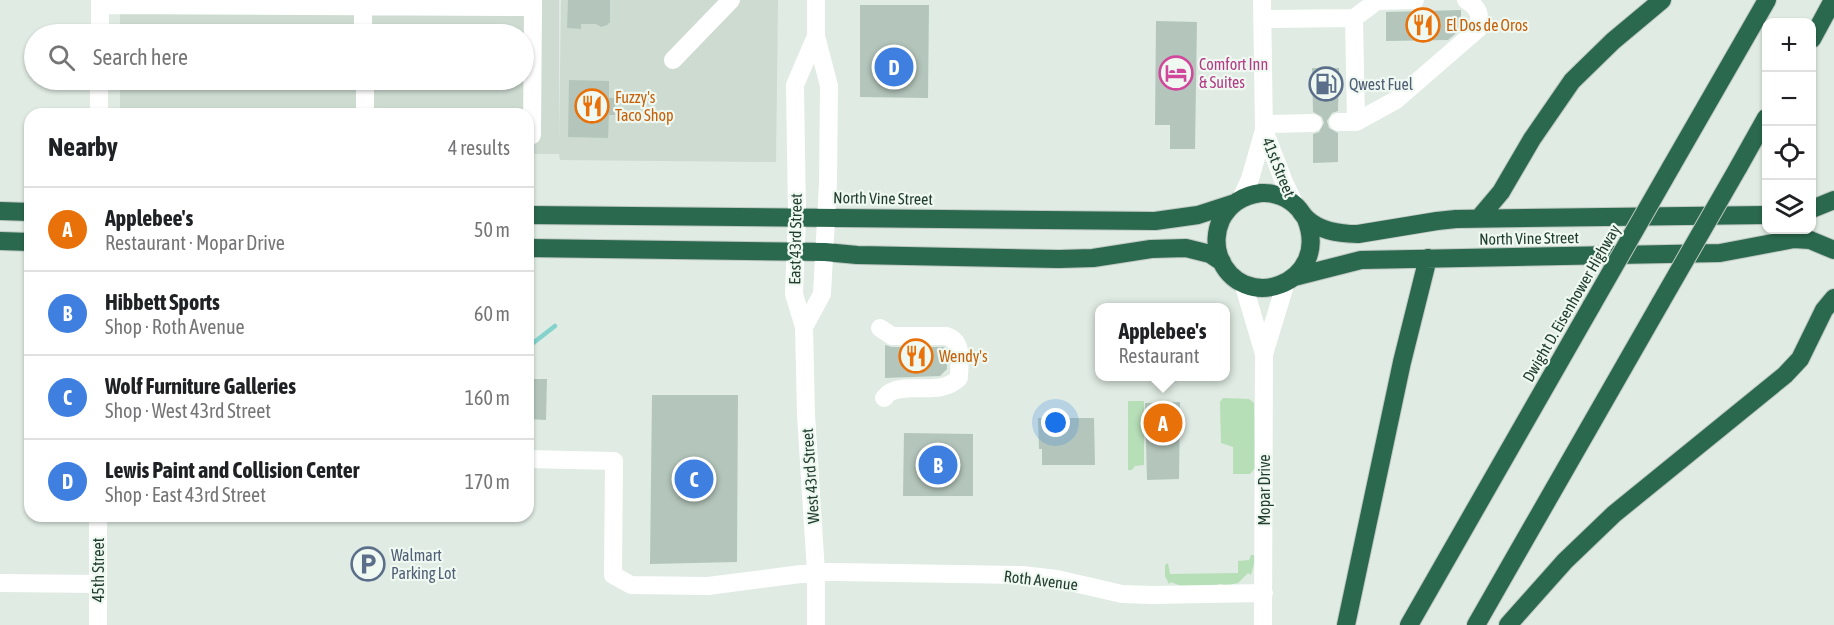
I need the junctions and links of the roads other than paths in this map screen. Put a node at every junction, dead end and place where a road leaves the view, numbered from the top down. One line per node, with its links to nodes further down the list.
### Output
1 (731, 0): 21 (street)
2 (816, 0): 20 (street, East 43rd Street)
3 (1262, 0): 15 (street, 41st Street)
4 (1415, 0): 14 (street)
5 (1466, 0): 29 (street)
6 (1662, 0): 43 (highway)
7 (1767, 0): 69 (highway, Dwight D. Eisenhower Highway, bridge)
8 (1833, 0): 19 (highway)
9 (100, 2): 10 (street); 16 (street)
10 (161, 2): 11 (street)
11 (319, 2): 12 (street)
12 (363, 3): 13 (street); 17 (street)
13 (533, 4): 18 (street)
14 (1354, 18): 15 (street); 29 (street)
15 (1262, 19): 32 (street, 41st Street)
16 (100, 24)
17 (363, 24)
18 (533, 24)
19 (1816, 32)
20 (816, 36): 41 (street, East 43rd Street); 42 (street, East 43rd Street)
21 (673, 60)
22 (99, 90): 25 (street)
23 (364, 90): 26 (street)
24 (532, 90): 27 (street)
25 (99, 108)
26 (365, 108)
27 (532, 108)
28 (1338, 122): 29 (street)
29 (1356, 122)
30 (1312, 123): 32 (street)
31 (1762, 126): 70 (highway, bridge)
32 (1264, 127): 34 (street, 41st Street); 38 (street, 41st Street)
33 (1834, 200): 35 (highway)
34 (1238, 201): 38 (highway); 42 (highway, North Vine Street); 51 (highway)
35 (1816, 207)
36 (0, 211): 37 (highway)
37 (24, 212)
38 (1300, 212): 43 (highway, North Vine Street); 52 (highway)
39 (1762, 214): 43 (highway, North Vine Street)
40 (534, 215): 41 (highway, North Vine Street)
41 (797, 216): 42 (highway, North Vine Street); 48 (street, East 43rd Street)
42 (827, 216): 49 (street, East 43rd Street)
43 (1479, 218)
44 (0, 241): 45 (highway)
45 (24, 242)
46 (534, 248): 48 (highway)
47 (1834, 250): 50 (highway, North Vine Street)
48 (795, 252): 49 (highway); 55 (street, East 43rd Street)
49 (825, 252): 51 (highway); 55 (street, East 43rd Street)
50 (1428, 258): 52 (highway, North Vine Street); 68 (highway)
51 (1222, 262): 53 (highway)
52 (1290, 280): 53 (highway); 57 (street, Mopar Drive)
53 (1243, 283): 57 (street, Mopar Drive)
54 (1834, 298): 71 (highway)
55 (804, 327): 61 (street, West 43rd Street)
56 (880, 328): 58 (street)
57 (1264, 354): 64 (street, Mopar Drive)
58 (884, 398)
59 (534, 459): 61 (street, Roth Avenue)
60 (98, 522): 63 (street, 45th Street)
61 (816, 572): 64 (street, Roth Avenue); 66 (street, West 43rd Street)
62 (0, 583): 63 (street)
63 (98, 584): 65 (street, 45th Street)
64 (1264, 593): 67 (street, Mopar Drive)
65 (98, 625)
66 (816, 625)
67 (1263, 625)
68 (1346, 625)
69 (1409, 625)
70 (1476, 625)
71 (1508, 625)

